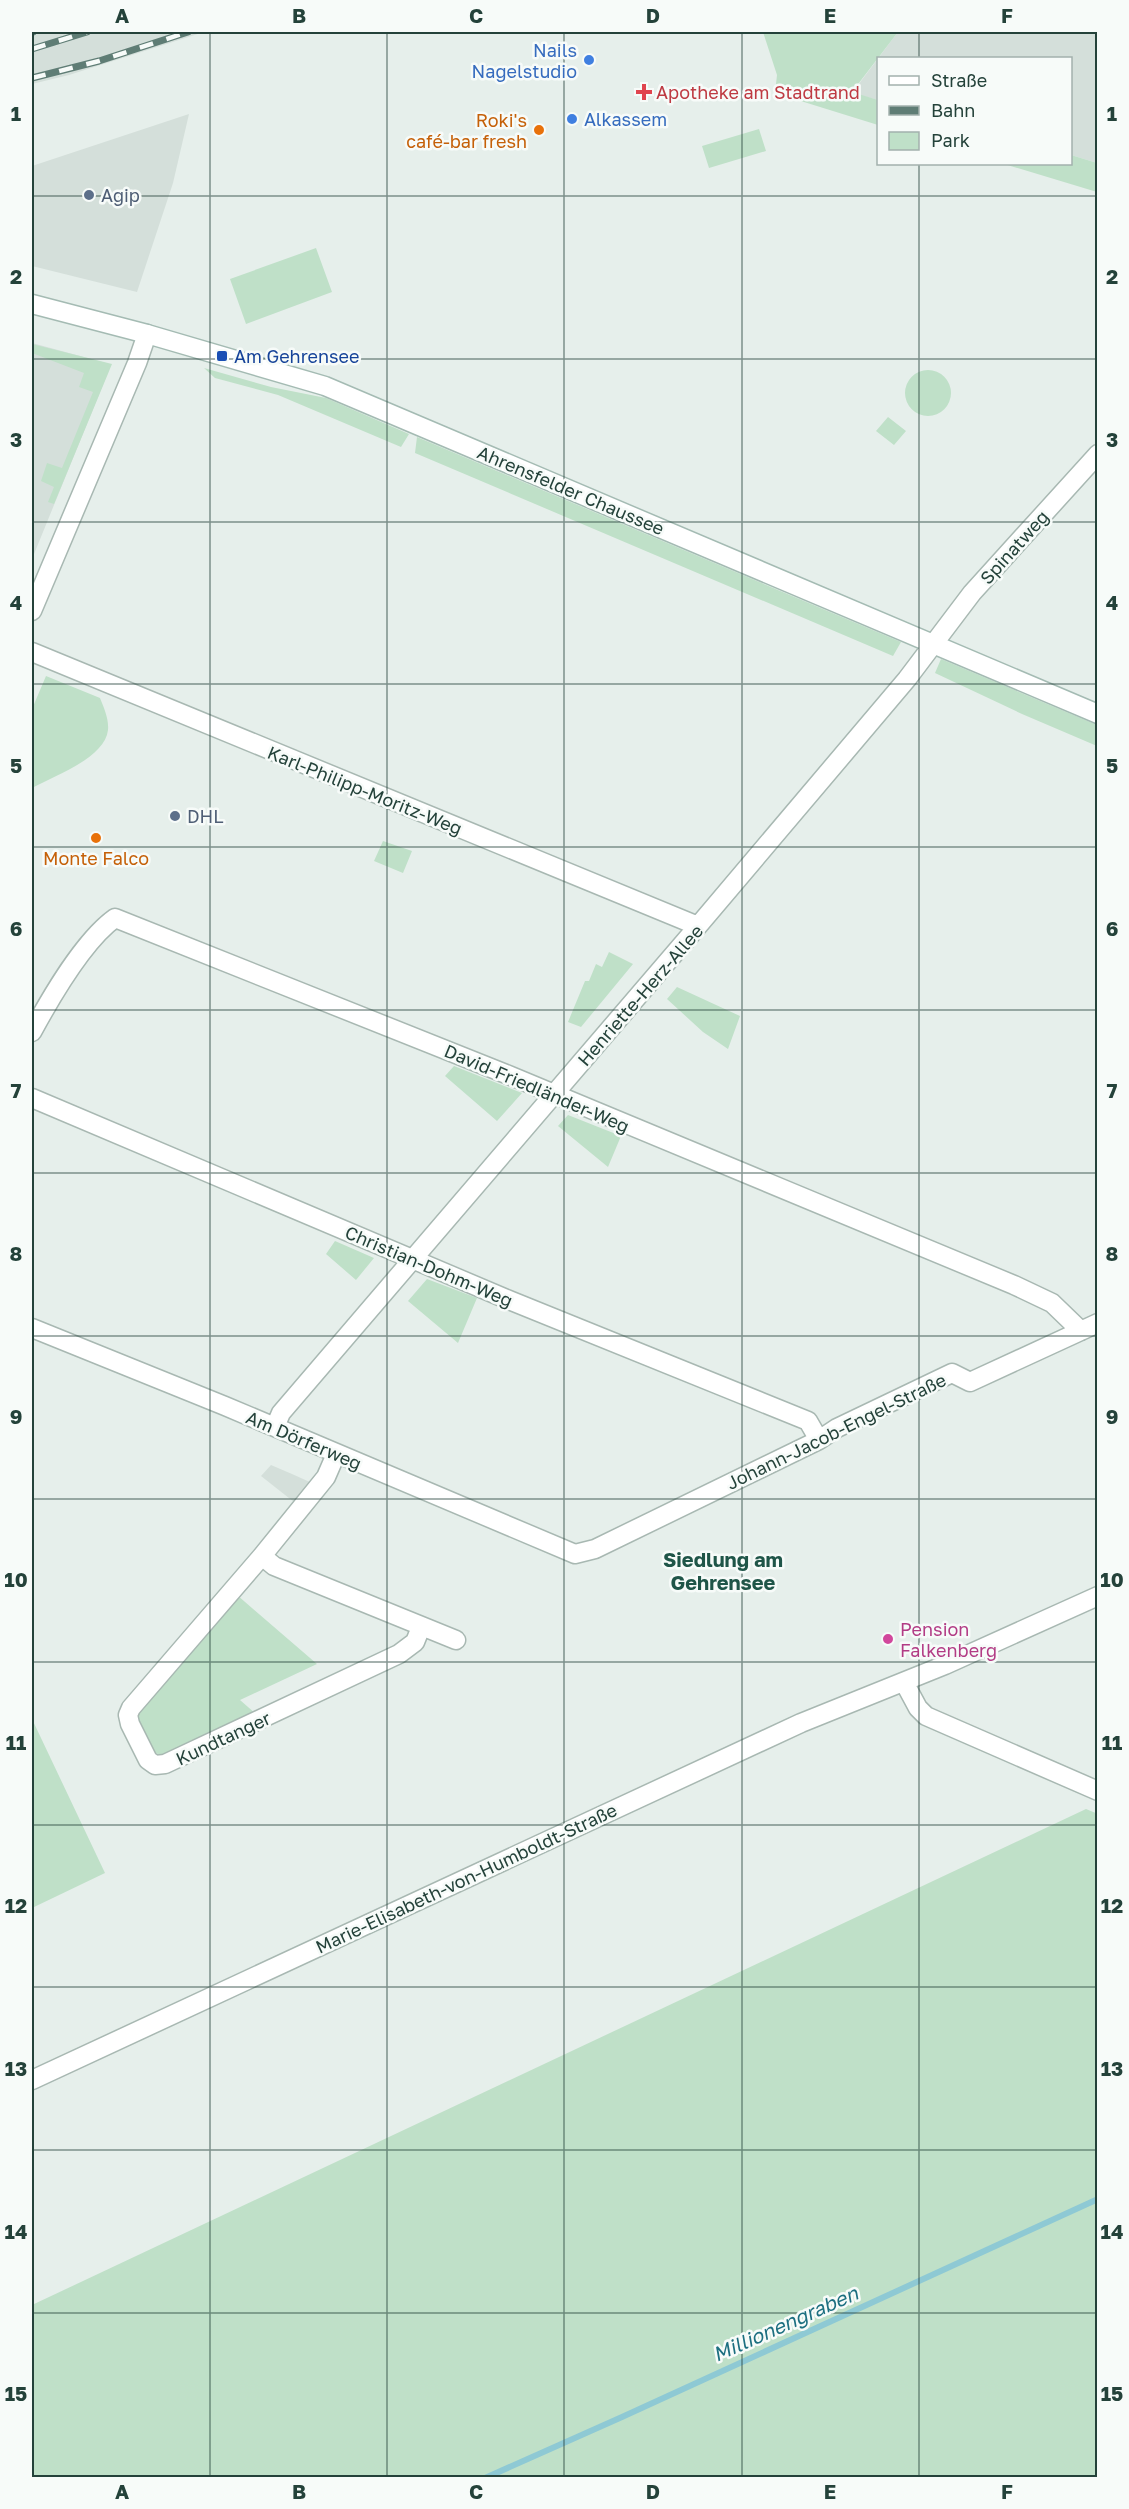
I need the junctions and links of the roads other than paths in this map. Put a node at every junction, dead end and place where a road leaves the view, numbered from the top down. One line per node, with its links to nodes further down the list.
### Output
1 (32, 304): 2 (street, Ahrensfelder Chaussee)
2 (147, 334): 4 (street); 5 (street, Ahrensfelder Chaussee)
3 (1098, 454): 5 (street, Spinatweg)
4 (32, 611)
5 (934, 644): 7 (street, Ahrensfelder Chaussee); 8 (street, Henriette-Herz-Allee)
6 (32, 652): 8 (street, Karl-Philipp-Moritz-Weg)
7 (1098, 714)
8 (698, 926): 10 (street, Henriette-Herz-Allee)
9 (32, 1032): 10 (street, David-Friedländer-Weg)
10 (555, 1094): 12 (street, Henriette-Herz-Allee); 13 (street, David-Friedländer-Weg)
11 (32, 1098): 12 (street, Christian-Dohm-Weg)
12 (413, 1260): 15 (street, Henriette-Herz-Allee); 16 (street, Christian-Dohm-Weg)
13 (1089, 1327): 16 (street, Johann-Jacob-Engel-Straße)
14 (32, 1328): 15 (street, Am Dörferweg)
15 (274, 1427): 17 (street, Am Dörferweg)
16 (819, 1440): 18 (street, Johann-Jacob-Engel-Straße)
17 (336, 1454): 18 (street, Am Dörferweg); 19 (street, Kundtanger)
18 (575, 1554)
19 (262, 1556): 21 (street); 21 (street, Kundtanger)
20 (1098, 1596): 23 (street, Marie-Elisabeth-von-Humboldt-Straße)
21 (421, 1627): 22 (street)
22 (456, 1640)
23 (904, 1682): 24 (street); 25 (street, Marie-Elisabeth-von-Humboldt-Straße)
24 (1098, 1791)
25 (32, 2080)

